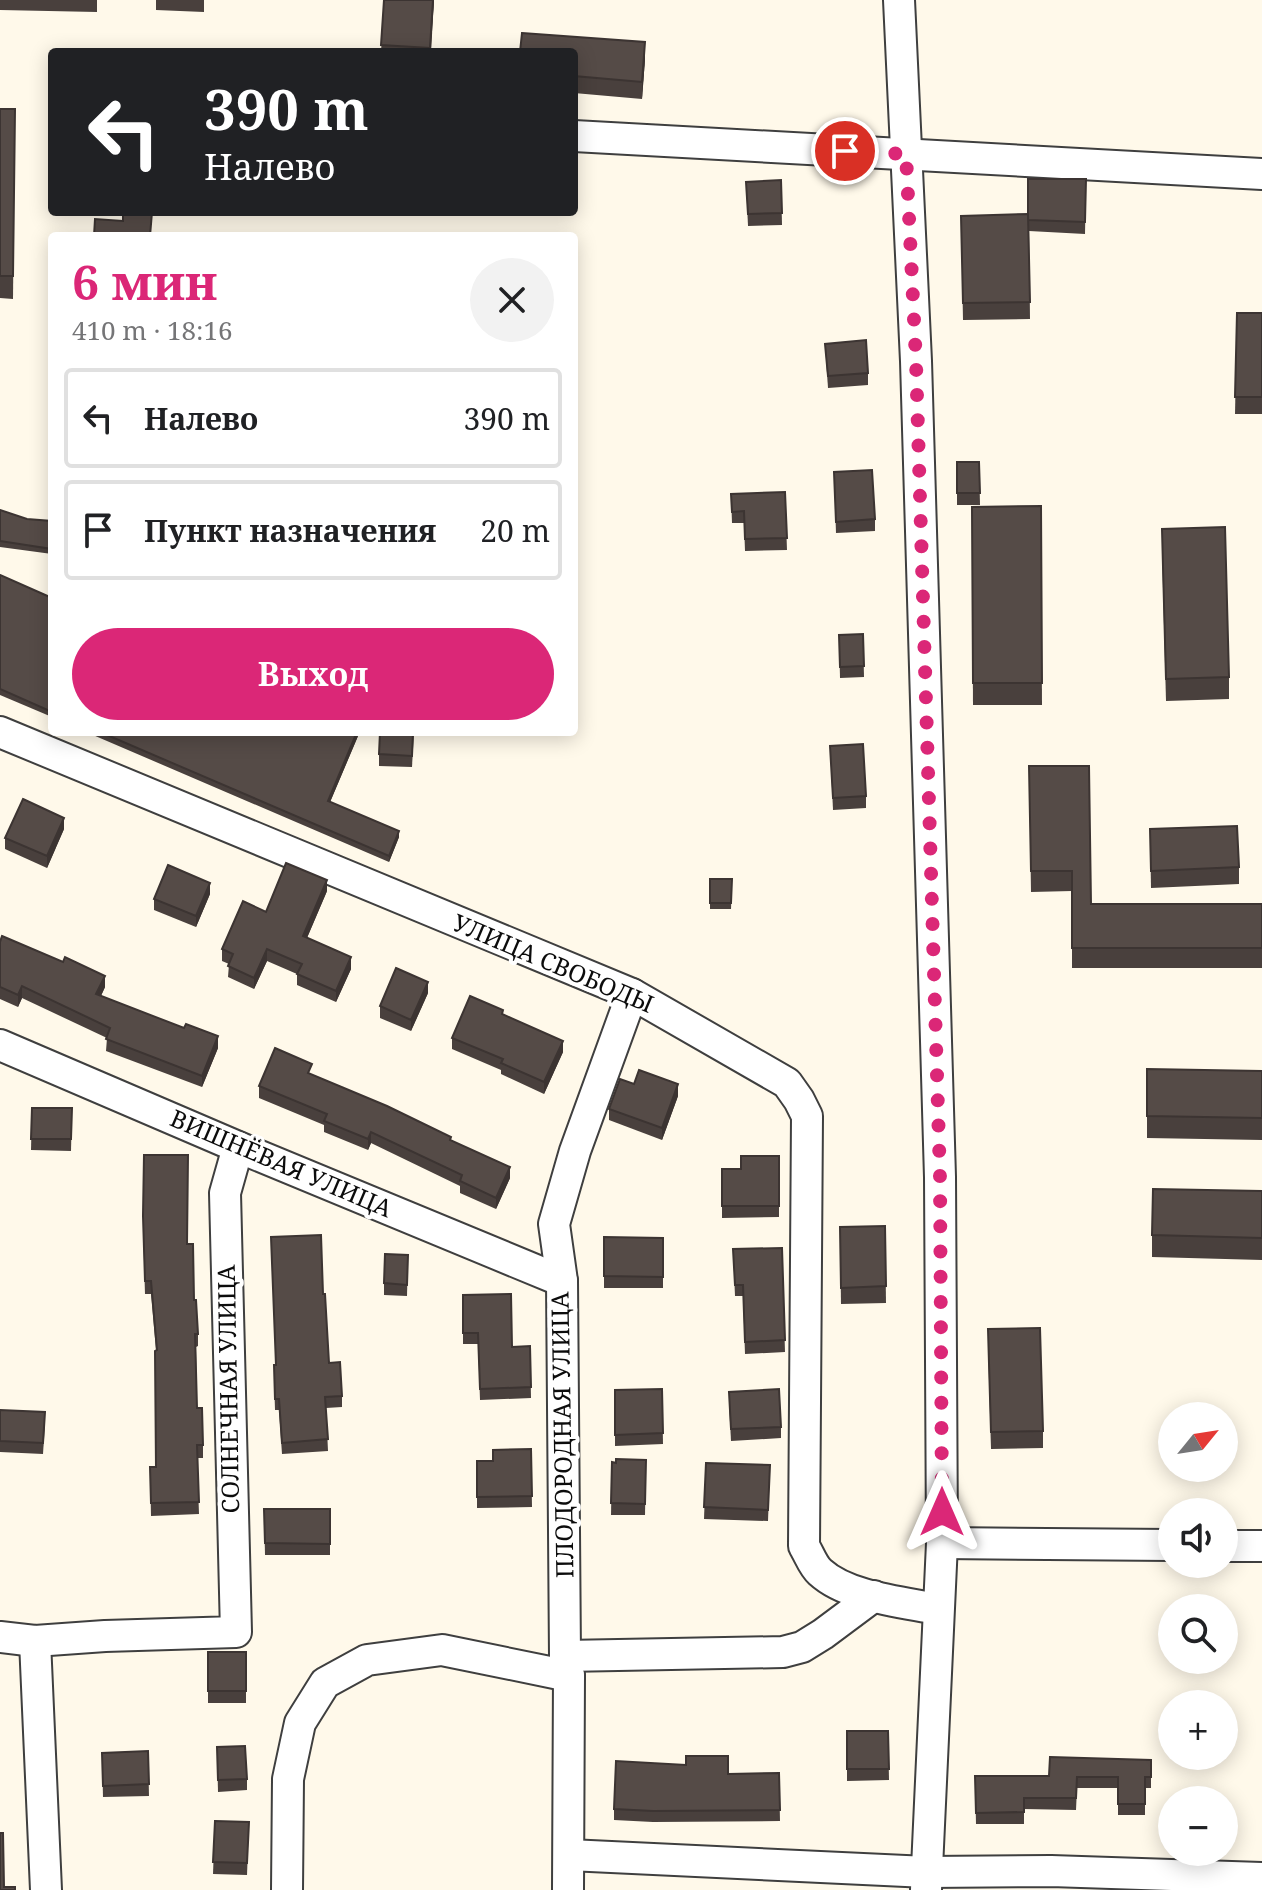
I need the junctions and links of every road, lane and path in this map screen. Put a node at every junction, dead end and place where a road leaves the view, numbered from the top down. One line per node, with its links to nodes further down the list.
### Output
1 (899, 0): 3 (street)
2 (578, 136): 3 (street)
3 (906, 154): 4 (street); 10 (street)
4 (1262, 174)
5 (0, 732): 6 (street, УЛИЦА СВОБОДЫ)
6 (632, 994): 9 (street, ПЛОДОРОДНАЯ УЛИЦА); 14 (street, УЛИЦА СВОБОДЫ)
7 (0, 1045): 8 (street, ВИШНЁВАЯ УЛИЦА)
8 (238, 1147): 9 (street, ВИШНЁВАЯ УЛИЦА); 17 (street, СОЛНЕЧНАЯ УЛИЦА)
9 (562, 1281): 18 (street, ПЛОДОРОДНАЯ УЛИЦА)
10 (942, 1543): 11 (street); 15 (street)
11 (1158, 1545)
12 (1238, 1546): 13 (street)
13 (1262, 1546)
14 (874, 1596): 15 (street, УЛИЦА СВОБОДЫ); 18 (street)
15 (937, 1609): 21 (street)
16 (0, 1637): 17 (street)
17 (35, 1641): 22 (street)
18 (567, 1666): 19 (street, ПЛОДОРОДНАЯ УЛИЦА); 23 (street)
19 (569, 1855): 21 (street); 24 (street, ПЛОДОРОДНАЯ УЛИЦА)
20 (1262, 1878): 21 (street)
21 (926, 1881)
22 (46, 1890)
23 (287, 1890)
24 (568, 1890)

